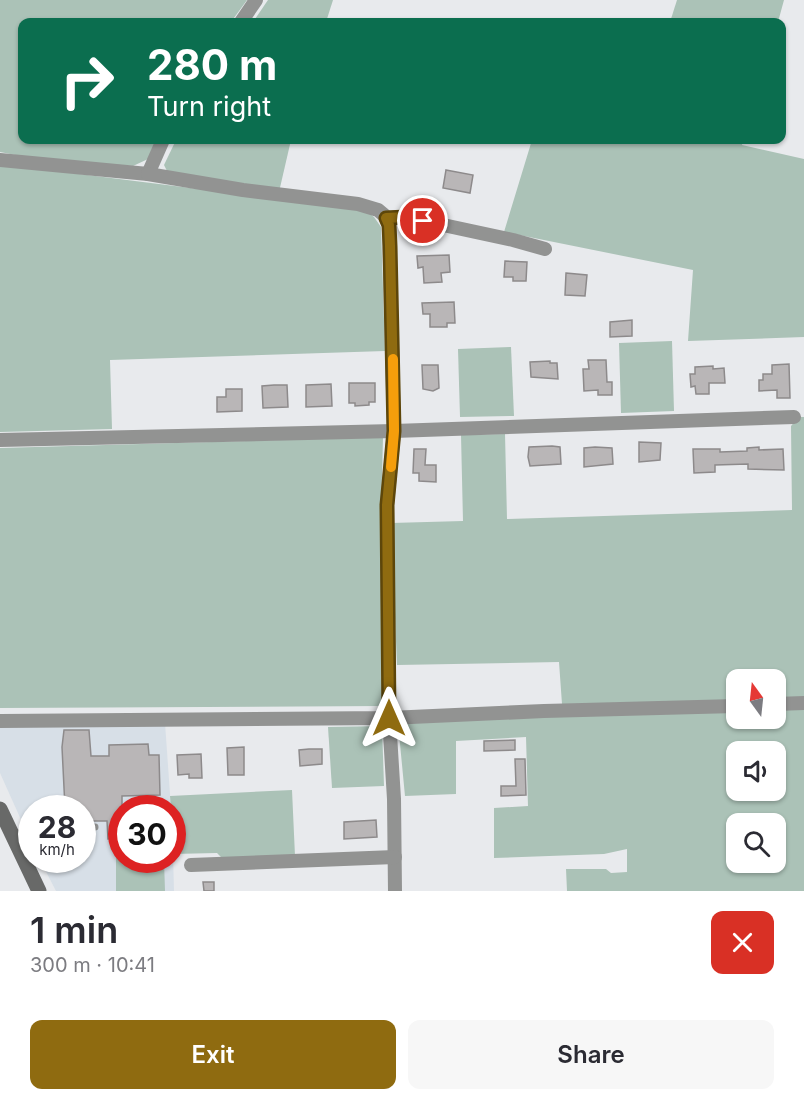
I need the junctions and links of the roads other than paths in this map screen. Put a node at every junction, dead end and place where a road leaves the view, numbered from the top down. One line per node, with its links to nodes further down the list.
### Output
1 (256, 0): 2 (street)
2 (244, 18)
3 (161, 144): 5 (street)
4 (0, 160): 5 (street)
5 (148, 174): 6 (street)
6 (386, 218): 7 (street); 9 (street)
7 (545, 249)
8 (794, 417): 9 (street)
9 (394, 431): 10 (street); 14 (street)
10 (0, 440)
11 (804, 703): 12 (street)
12 (786, 704)
13 (726, 706): 14 (street)
14 (389, 718): 15 (street); 19 (street)
15 (0, 721)
16 (0, 809): 18 (street)
17 (18, 833): 18 (lane)
18 (12, 835): 21 (street)
19 (395, 858): 20 (street); 22 (street)
20 (191, 865)
21 (39, 891)
22 (396, 891)

